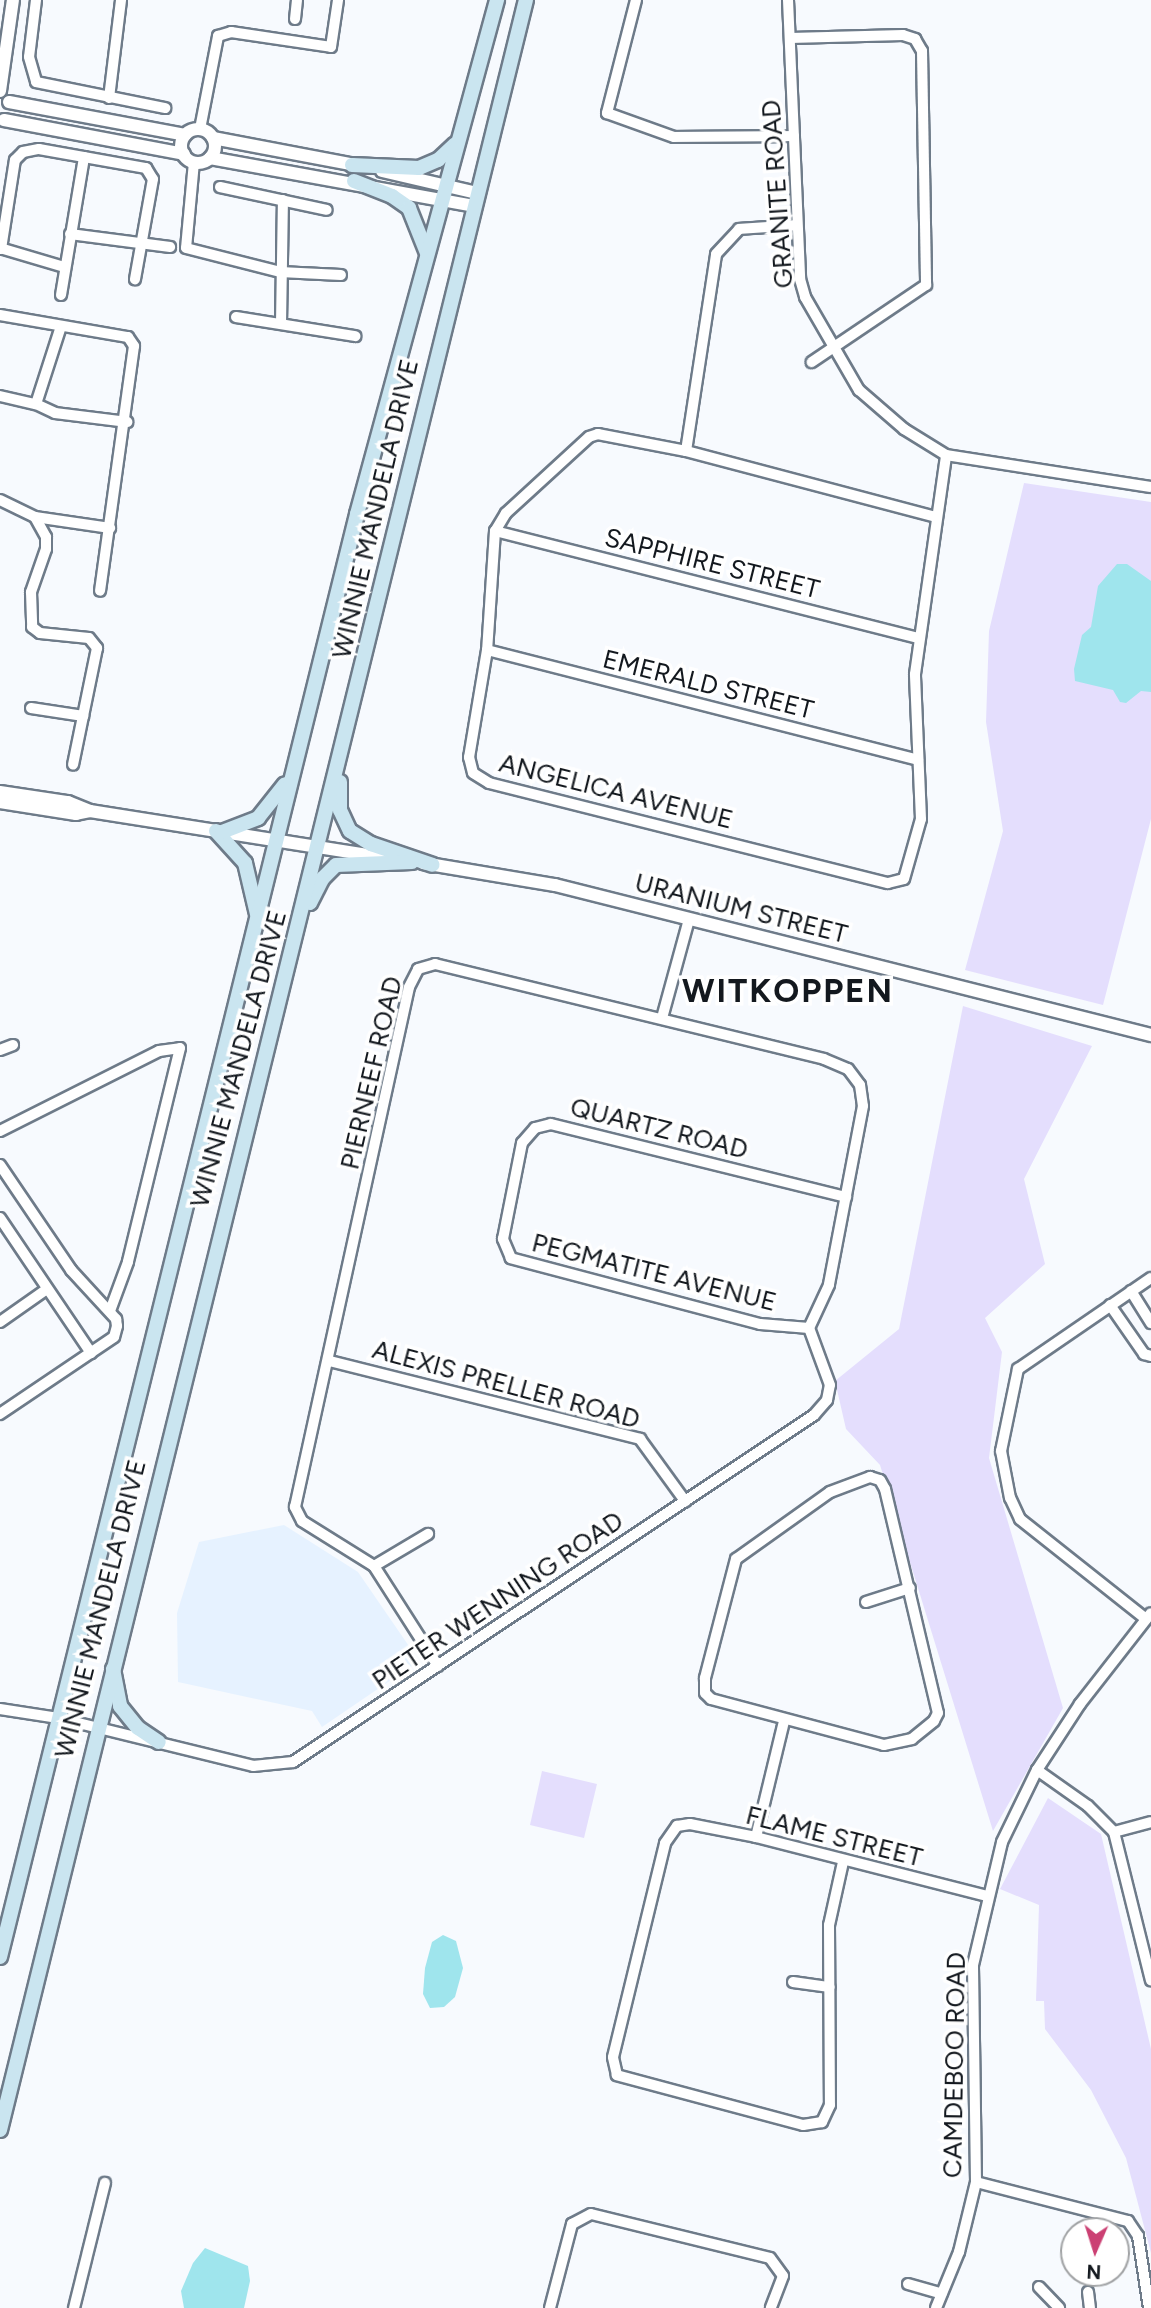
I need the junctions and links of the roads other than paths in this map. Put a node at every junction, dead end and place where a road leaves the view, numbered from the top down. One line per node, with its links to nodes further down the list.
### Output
1 (13, 0): 12 (street)
2 (36, 0): 13 (street)
3 (121, 0): 13 (street)
4 (297, 0): 10 (street)
5 (338, 0): 17 (street)
6 (496, 0): 21 (main road, WINNIE MANDELA DRIVE)
7 (526, 0): 30 (main road, WINNIE MANDELA DRIVE)
8 (636, 0): 19 (street)
9 (788, 0): 11 (street, GRANITE ROAD)
10 (295, 19)
11 (790, 38): 19 (street, GRANITE ROAD); 49 (street)
12 (0, 91): 14 (street)
13 (110, 98): 15 (street)
14 (9, 102): 16 (street); 18 (street)
15 (165, 108)
16 (2, 121): 23 (street)
17 (200, 129): 18 (street); 20 (street)
18 (185, 135): 23 (street)
19 (794, 136): 33 (street, GRANITE ROAD)
20 (213, 138): 24 (street); 25 (street)
21 (456, 143): 25 (main road); 27 (main road, WINNIE MANDELA DRIVE)
22 (84, 157): 34 (street); 35 (street); 37 (street)
23 (189, 158): 24 (street); 40 (street)
24 (210, 158): 26 (street)
25 (352, 165): 27 (street)
26 (354, 181): 29 (street); 38 (main road)
27 (445, 184): 29 (main road, WINNIE MANDELA DRIVE); 30 (street)
28 (220, 187): 31 (street)
29 (441, 199): 30 (street); 38 (main road, WINNIE MANDELA DRIVE)
30 (475, 199): 69 (main road, WINNIE MANDELA DRIVE)
31 (283, 200): 32 (street); 40 (street)
32 (327, 210)
33 (797, 225): 49 (street, GRANITE ROAD); 54 (street)
34 (70, 234): 35 (street); 39 (street)
35 (139, 242): 36 (street); 42 (street)
36 (170, 247)
37 (1, 248): 39 (street)
38 (427, 254): 70 (main road, WINNIE MANDELA DRIVE)
39 (64, 267): 43 (street)
40 (281, 272): 41 (street); 46 (street)
41 (341, 275)
42 (135, 279)
43 (61, 295)
44 (0, 315): 47 (street)
45 (236, 317): 46 (street)
46 (281, 324): 48 (street)
47 (61, 326): 52 (street); 53 (street)
48 (355, 336)
49 (832, 346): 50 (street); 55 (street, GRANITE ROAD)
50 (812, 362)
51 (0, 396): 52 (street)
52 (36, 404): 53 (street)
53 (127, 422): 61 (street)
54 (686, 451): 59 (street); 62 (street)
55 (946, 455): 56 (street, GRANITE ROAD); 59 (street, ANGELICA AVENUE)
56 (1151, 487)
57 (0, 500): 58 (street)
58 (35, 517): 60 (street); 63 (street)
59 (936, 517): 65 (street, ANGELICA AVENUE)
60 (58, 520): 61 (street); 63 (street)
61 (110, 528): 64 (street)
62 (495, 531): 65 (street, SAPPHIRE STREET); 66 (street, ANGELICA AVENUE)
63 (46, 537): 68 (street)
64 (100, 592)
65 (918, 638): 71 (street, ANGELICA AVENUE)
66 (487, 650): 71 (street, EMERALD STREET); 71 (street, ANGELICA AVENUE)
67 (31, 708): 68 (street)
68 (83, 716): 72 (street)
69 (345, 739): 78 (main road, WINNIE MANDELA DRIVE); 80 (main road)
70 (299, 745): 76 (main road); 77 (main road, WINNIE MANDELA DRIVE)
71 (918, 760)
72 (73, 765)
73 (0, 792): 75 (street)
74 (0, 802): 75 (street)
75 (90, 811): 76 (street, URANIUM STREET)
76 (219, 831): 77 (street, URANIUM STREET); 81 (main road)
77 (277, 841): 78 (street, URANIUM STREET); 81 (main road, WINNIE MANDELA DRIVE)
78 (316, 847): 79 (street, URANIUM STREET); 83 (main road, WINNIE MANDELA DRIVE)
79 (414, 862): 80 (street, URANIUM STREET); 83 (main road)
80 (433, 865): 82 (street, URANIUM STREET)
81 (258, 918): 114 (main road, WINNIE MANDELA DRIVE)
82 (689, 919): 84 (street); 85 (street, URANIUM STREET)
83 (300, 926): 111 (main road, WINNIE MANDELA DRIVE)
84 (662, 1018): 90 (street, PIERNEEF ROAD); 103 (street, PIERNEEF ROAD)
85 (1151, 1035)
86 (13, 1045): 87 (street)
87 (0, 1051)
88 (0, 1131): 97 (street)
89 (0, 1165): 97 (street)
90 (846, 1197): 92 (street, QUARTZ ROAD); 100 (street, PIERNEEF ROAD)
91 (0, 1218): 94 (street)
92 (503, 1239): 100 (street, PEGMATITE AVENUE)
93 (1151, 1278): 95 (street)
94 (47, 1289): 98 (street); 101 (street)
95 (1131, 1292): 96 (street); 99 (street)
96 (1110, 1306): 102 (street); 110 (street)
97 (110, 1311): 101 (street)
98 (0, 1322)
99 (1151, 1323)
100 (809, 1328): 105 (street, PIETER WENNING ROAD)
101 (91, 1353): 104 (street)
102 (1151, 1356)
103 (330, 1361): 105 (street, ALEXIS PRELLER ROAD); 107 (street, PIERNEEF ROAD)
104 (0, 1414)
105 (685, 1501): 112 (street, PIETER WENNING ROAD)
106 (428, 1534): 107 (street)
107 (374, 1566): 112 (street, PIERNEEF ROAD)
108 (910, 1588): 109 (street); 115 (street); 115 (street)
109 (866, 1602)
110 (1149, 1616): 118 (street, CAMDEBOO ROAD)
111 (112, 1664): 116 (main road, WINNIE MANDELA DRIVE); 117 (main road)
112 (438, 1666): 117 (street, PIETER WENNING ROAD)
113 (0, 1709): 114 (street, PIETER WENNING ROAD)
114 (58, 1717): 116 (street, PIETER WENNING ROAD); 124 (main road, WINNIE MANDELA DRIVE)
115 (784, 1721): 121 (street)
116 (97, 1726): 117 (street, PIETER WENNING ROAD); 128 (main road, WINNIE MANDELA DRIVE)
117 (159, 1742)
118 (1037, 1770): 120 (street); 123 (street, CAMDEBOO ROAD)
119 (1151, 1822): 120 (street)
120 (1114, 1832): 125 (street)
121 (756, 1837): 122 (street, FLAME STREET); 127 (street, FLAME STREET)
122 (844, 1862): 123 (street, FLAME STREET); 127 (street)
123 (988, 1896): 129 (street, CAMDEBOO ROAD)
124 (0, 1958)
125 (1151, 1980)
126 (793, 1982): 127 (street)
127 (830, 1987)
128 (0, 2130)
129 (976, 2182): 134 (street, CAMDEBOO ROAD); 141 (street)
130 (106, 2183): 135 (street)
131 (908, 2284): 134 (street)
132 (1039, 2287): 139 (street)
133 (1088, 2292): 140 (street)
134 (942, 2294): 138 (street, CAMDEBOO ROAD)
135 (74, 2308)
136 (550, 2308): 137 (street)
137 (771, 2308)
138 (936, 2308)
139 (1059, 2308)
140 (1090, 2308)
141 (1149, 2308)

